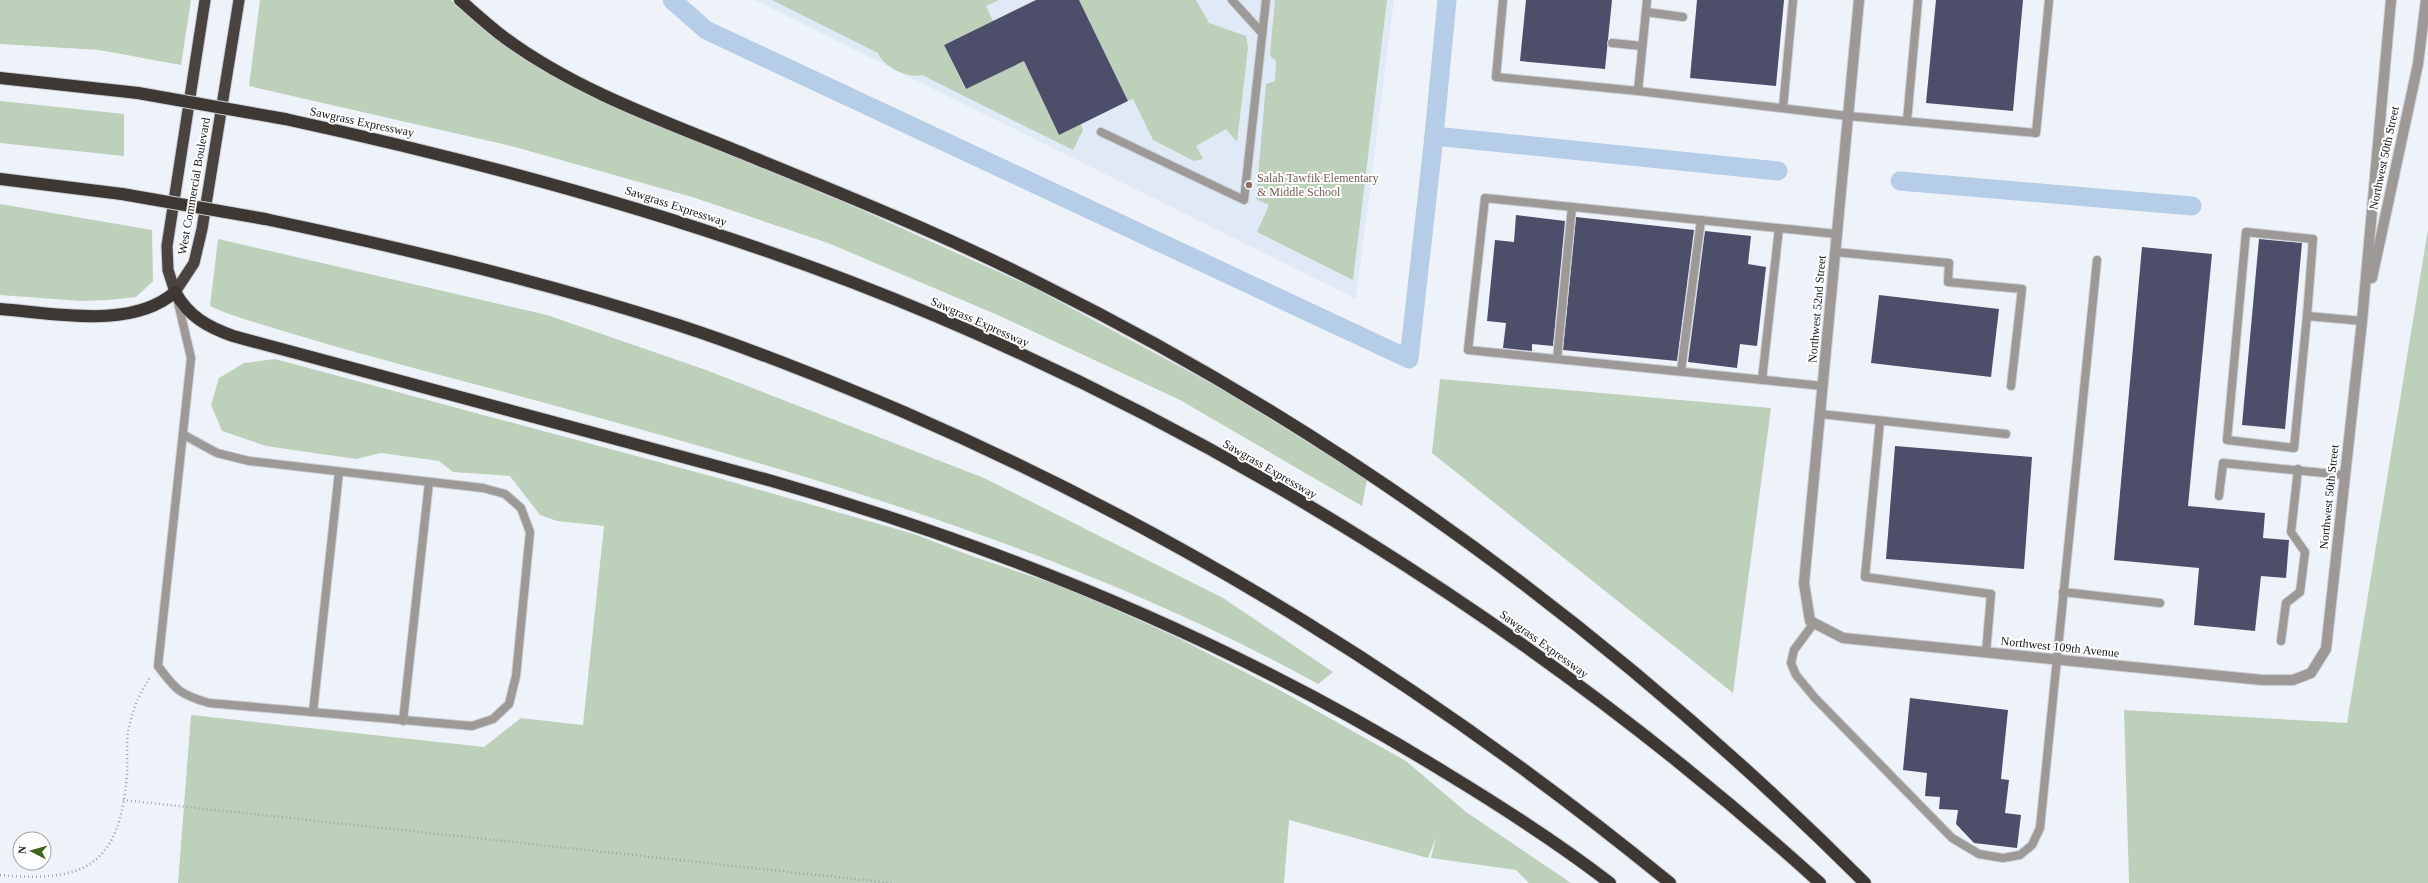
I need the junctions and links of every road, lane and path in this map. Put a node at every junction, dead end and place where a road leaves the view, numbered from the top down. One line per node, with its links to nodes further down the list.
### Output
1 (206, 0): 32 (highway, West Commercial Boulevard)
2 (240, 0): 32 (highway, West Commercial Boulevard)
3 (460, 0): 66 (highway)
4 (1232, 0): 16 (lane)
5 (1266, 0): 16 (lane)
6 (1504, 0): 20 (lane)
7 (1647, 0): 14 (lane)
8 (1793, 0): 21 (lane)
9 (1859, 0): 22 (street, Northwest 52nd Street)
10 (1918, 0): 23 (lane)
11 (2049, 0): 23 (lane)
12 (2391, 0): 35 (street, Northwest 50th Street)
13 (2426, 0): 35 (street, Northwest 50th Street)
14 (1646, 12): 15 (lane); 18 (lane)
15 (1683, 17)
16 (1262, 33): 24 (lane)
17 (1612, 43): 18 (lane)
18 (1642, 46): 20 (lane)
19 (0, 78): 65 (highway, Sawgrass Expressway, bridge)
20 (1638, 92): 21 (lane)
21 (1783, 108): 22 (lane)
22 (1848, 116): 23 (lane); 29 (street, Northwest 52nd Street)
23 (1907, 121)
24 (1101, 132)
25 (0, 179): 64 (highway, bridge)
26 (1572, 207): 27 (lane); 36 (lane); 36 (lane)
27 (1701, 220): 28 (lane); 37 (lane)
28 (1779, 228): 29 (lane); 38 (lane)
29 (1837, 234): 30 (street, Northwest 52nd Street)
30 (1835, 252): 39 (street, Northwest 52nd Street); 40 (lane)
31 (2097, 260): 50 (lane)
32 (175, 292): 33 (highway); 44 (lane); 63 (highway)
33 (0, 308)
34 (2307, 316): 34 (lane); 35 (lane)
35 (2362, 321): 47 (street, Northwest 50th Street)
36 (1557, 359): 37 (lane)
37 (1681, 371): 38 (lane)
38 (1762, 380): 39 (lane)
39 (1823, 386): 41 (street, Northwest 52nd Street)
40 (2011, 386)
41 (1820, 414): 42 (lane); 52 (street, Northwest 52nd Street)
42 (1880, 421): 43 (lane); 54 (lane)
43 (2006, 434)
44 (184, 435): 46 (lane); 56 (lane)
45 (2298, 468): 47 (lane); 49 (lane); 53 (lane)
46 (339, 472): 48 (lane); 58 (lane)
47 (2344, 474): 57 (street, Northwest 50th Street)
48 (428, 482): 59 (lane); 59 (lane)
49 (2219, 496)
50 (2064, 592): 51 (lane); 55 (lane)
51 (2160, 603)
52 (1812, 622): 54 (street, Northwest 109th Avenue); 55 (lane)
53 (2281, 641)
54 (1986, 653): 55 (street, Northwest 109th Avenue)
55 (2057, 660): 57 (street, Northwest 109th Avenue)
56 (158, 666): 58 (lane); 60 (path)
57 (2311, 672)
58 (313, 712): 59 (lane)
59 (403, 721)
60 (123, 800): 61 (path); 62 (path)
61 (0, 875)
62 (892, 883)
63 (1610, 883)
64 (1670, 883)
65 (1820, 883)
66 (1864, 883)

